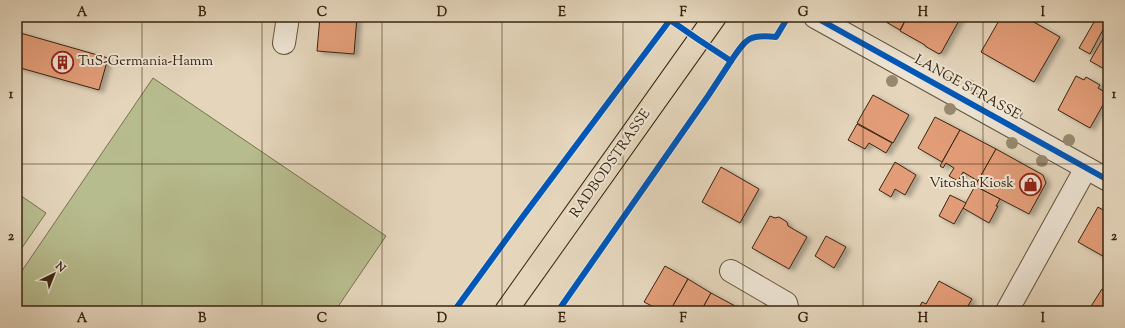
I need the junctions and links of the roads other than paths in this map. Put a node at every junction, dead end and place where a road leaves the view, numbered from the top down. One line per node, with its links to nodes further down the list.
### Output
1 (288, 17): 4 (street)
2 (716, 17): 8 (main road, RADBODSTRASSE)
3 (815, 17): 5 (street, LANGE STRASSE)
4 (284, 43)
5 (1086, 168): 6 (street, LANGE STRASSE); 10 (street)
6 (1108, 180)
7 (731, 271): 9 (street)
8 (506, 311)
9 (788, 311)
10 (1007, 311)

